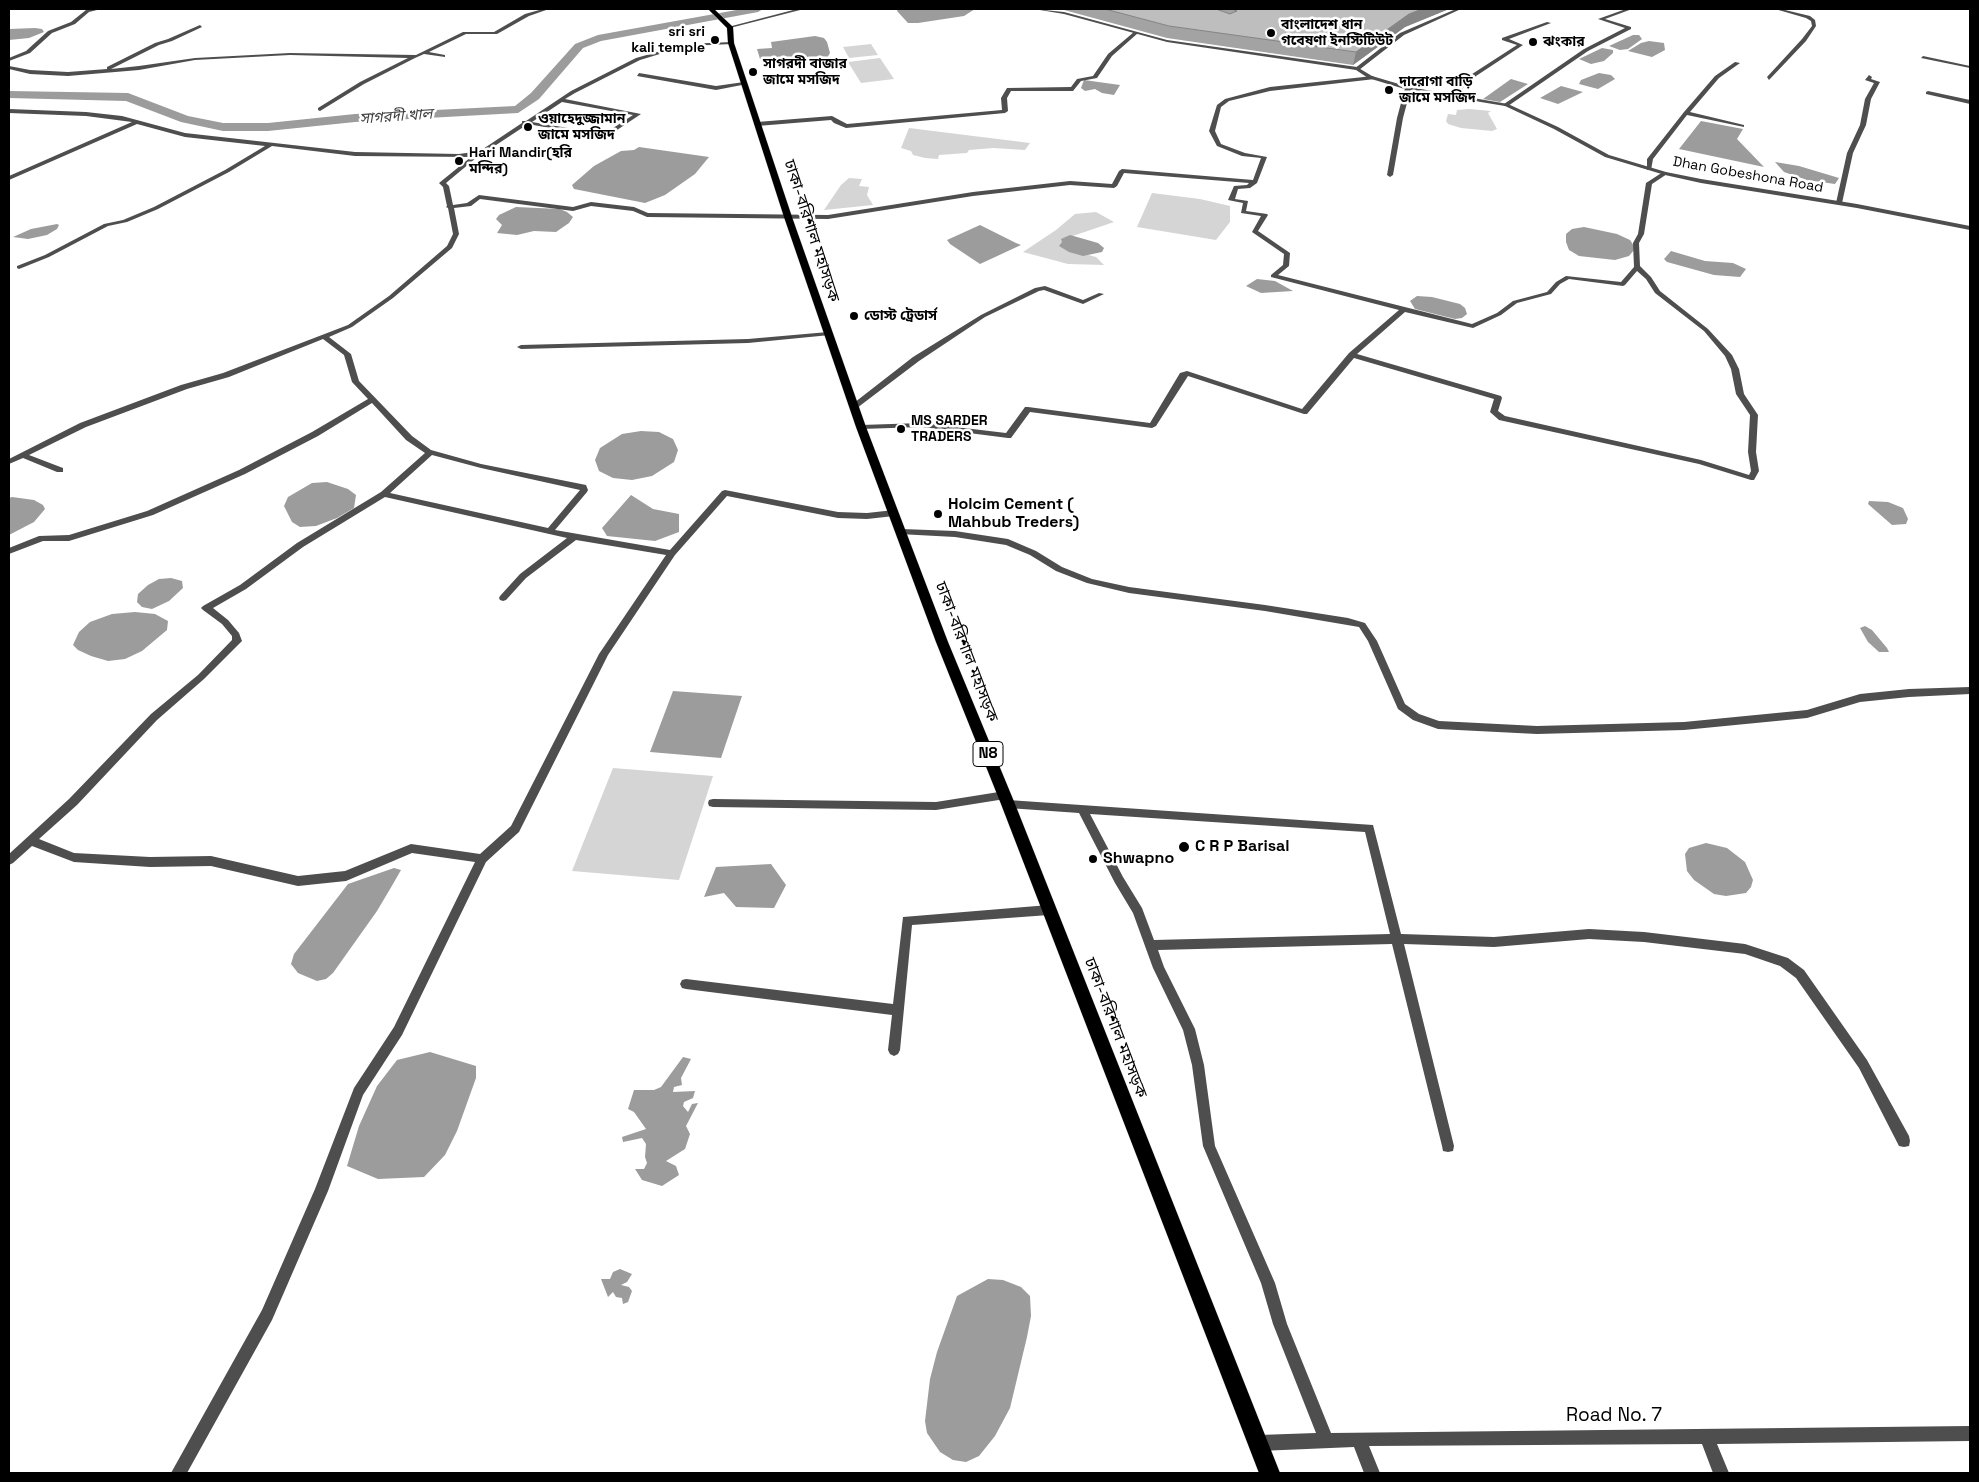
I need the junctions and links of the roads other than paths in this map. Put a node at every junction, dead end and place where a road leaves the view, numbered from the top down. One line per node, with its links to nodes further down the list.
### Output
1 (99, 9): 18 (street)
2 (547, 9): 14 (street)
3 (802, 9): 9 (street)
4 (1036, 9): 12 (street, Dhan Gobeshona Road)
5 (1459, 9): 22 (street)
6 (1630, 9): 34 (street)
7 (1777, 9): 27 (street)
8 (714, 11): 9 (highway); 9 (highway)
9 (729, 22): 13 (highway, ঢাকা-বরিশাল মহাসড়ক / N8)
10 (1549, 23): 31 (street)
11 (200, 26): 23 (street)
12 (1136, 33): 22 (street, Dhan Gobeshona Road); 40 (street)
13 (731, 43): 28 (highway, ঢাকা-বরিশাল মহাসড়ক / N8); 32 (street)
14 (424, 53): 15 (street); 16 (street)
15 (415, 56): 23 (street); 35 (street)
16 (443, 56)
17 (1923, 57): 20 (street)
18 (9, 60)
19 (1737, 64): 37 (street)
20 (1970, 67)
21 (9, 68): 23 (street)
22 (1357, 69): 26 (street, Dhan Gobeshona Road)
23 (104, 71)
24 (639, 74): 28 (street)
25 (1869, 77): 49 (street)
26 (1373, 78): 29 (street, Dhan Gobeshona Road); 48 (street)
27 (1769, 78)
28 (744, 84): 40 (highway, ঢাকা-বরিশাল মহাসড়ক / N8)
29 (1408, 88): 31 (street, Dhan Gobeshona Road); 46 (street)
30 (1928, 93): 33 (street)
31 (1452, 96): 34 (street, Dhan Gobeshona Road)
32 (560, 100): 39 (street); 39 (street)
33 (1970, 102)
34 (1506, 105): 44 (street, Dhan Gobeshona Road)
35 (320, 109)
36 (9, 111): 38 (street)
37 (1686, 113): 41 (street); 44 (street)
38 (137, 122): 42 (street); 47 (street)
39 (524, 122): 43 (street)
40 (757, 124): 51 (highway, ঢাকা-বরিশাল মহাসড়ক / N8)
41 (1742, 126)
42 (272, 144): 43 (street); 53 (street)
43 (472, 154): 50 (street)
44 (1649, 169): 45 (street, Dhan Gobeshona Road)
45 (1665, 173): 49 (street, Dhan Gobeshona Road); 54 (street)
46 (1390, 175)
47 (9, 178)
48 (1255, 182): 51 (street); 56 (street)
49 (1840, 203): 52 (street, Dhan Gobeshona Road)
50 (449, 207): 51 (street); 58 (street)
51 (788, 218): 57 (highway, ঢাকা-বরিশাল মহাসড়ক / N8)
52 (1970, 228)
53 (19, 267)
54 (1638, 267): 56 (street); 60 (street)
55 (1101, 294): 62 (street)
56 (1403, 310): 60 (street)
57 (828, 334): 59 (street); 62 (highway, ঢাকা-বরিশাল মহাসড়ক / N8)
58 (325, 337): 61 (street); 65 (street)
59 (521, 347)
60 (1352, 355): 63 (street)
61 (373, 400): 64 (street); 73 (street)
62 (854, 406): 63 (highway, ঢাকা-বরিশাল মহাসড়ক / N8)
63 (861, 426): 69 (highway, ঢাকা-বরিশাল মহাসড়ক / N8)
64 (430, 453): 68 (street); 70 (street)
65 (21, 455): 66 (street); 67 (street)
66 (9, 462)
67 (60, 470)
68 (384, 494): 70 (street); 80 (street)
69 (894, 513): 71 (highway, ঢাকা-বরিশাল মহাসড়ক / N8); 74 (street)
70 (550, 531): 72 (street)
71 (902, 532): 76 (street); 77 (highway, ঢাকা-বরিশাল মহাসড়ক / N8)
72 (574, 537): 74 (street); 75 (street)
73 (9, 551)
74 (672, 553): 81 (street)
75 (503, 598)
76 (1970, 691)
77 (1006, 800): 78 (street); 79 (street); 83 (highway, ঢাকা-বরিশাল মহাসড়ক / N8)
78 (713, 803)
79 (1082, 809): 84 (street); 85 (street)
80 (32, 841): 81 (street); 82 (street)
81 (482, 859): 96 (street)
82 (9, 860)
83 (1049, 910): 87 (street); 95 (highway, ঢাকা-বরিশাল মহাসড়ক / N8)
84 (1397, 939): 85 (street); 89 (street); 90 (street)
85 (1151, 945): 94 (street)
86 (686, 984): 87 (street)
87 (898, 1010): 88 (street)
88 (894, 1050)
89 (1904, 1141)
90 (1448, 1146)
91 (1970, 1434): 92 (street, Road No. 7)
92 (1707, 1436): 93 (street, Road No. 7); 99 (street)
93 (1358, 1439): 94 (street, Road No. 7); 98 (street)
94 (1327, 1441): 95 (street, Road No. 7)
95 (1259, 1443): 97 (highway, ঢাকা-বরিশাল মহাসড়ক / N8)
96 (179, 1473)
97 (1270, 1473)
98 (1372, 1473)
99 (1721, 1473)

